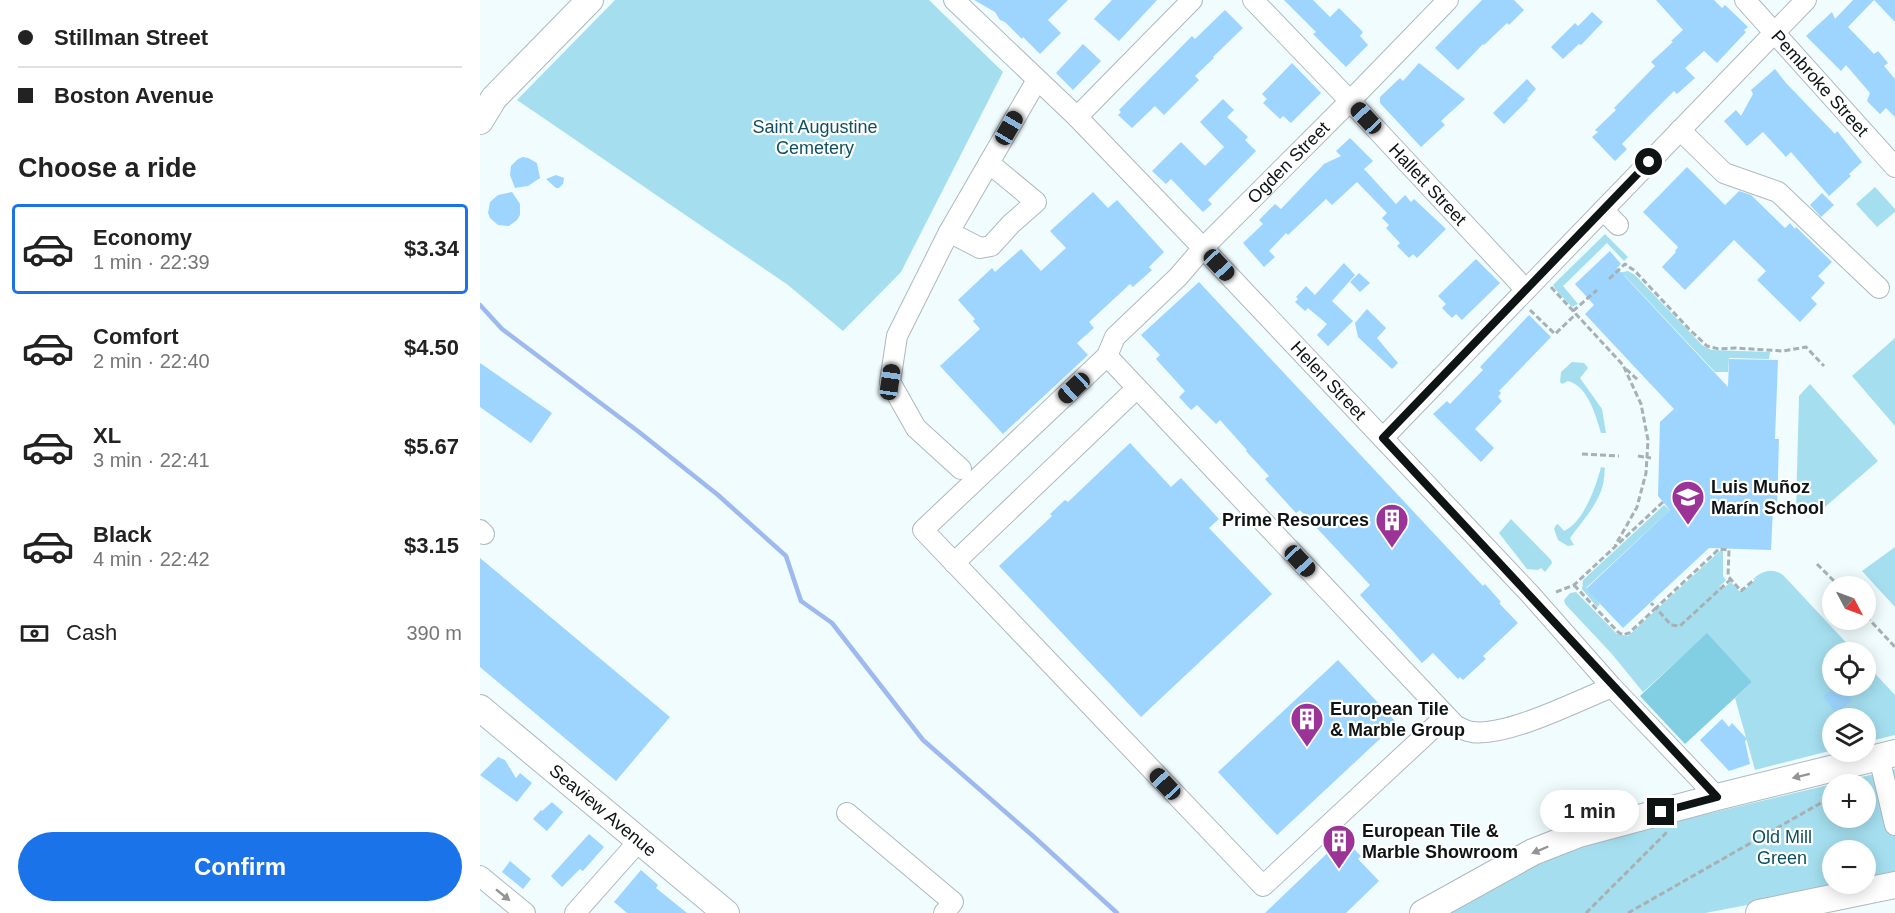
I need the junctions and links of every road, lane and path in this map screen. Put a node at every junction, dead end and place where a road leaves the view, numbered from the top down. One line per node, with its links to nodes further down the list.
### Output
1 (590, 0): 12 (main road)
2 (954, 0): 9 (street, Helen Street)
3 (1192, 0): 11 (street)
4 (1253, 0): 10 (street, Hallett Street)
5 (1448, 0): 10 (street, Ogden Street)
6 (1745, 0): 8 (street, Pembroke Street)
7 (1806, 0): 8 (street)
8 (1774, 33): 13 (street); 15 (street, Pembroke Street)
9 (1037, 80): 11 (street, Helen Street); 14 (street)
10 (1350, 101): 19 (street, Ogden Street); 24 (street, Hallett Street)
11 (1077, 117): 19 (street, Helen Street)
12 (480, 121)
13 (1680, 130): 16 (street); 22 (street)
14 (989, 163): 18 (street); 18 (street)
15 (1895, 167)
16 (1603, 210): 17 (street); 24 (street)
17 (1618, 225)
18 (949, 232): 36 (street)
19 (1203, 248): 26 (street, Ogden Street); 31 (street, Helen Street)
20 (1610, 279): 28 (path)
21 (1550, 286): 25 (path)
22 (1879, 288)
23 (1597, 290): 25 (path)
24 (1527, 299): 25 (path); 31 (street)
25 (1575, 313): 27 (path)
26 (1107, 356): 30 (street); 39 (street, Ogden Street)
27 (1623, 365): 29 (path); 35 (path)
28 (1824, 366)
29 (1638, 380)
30 (1137, 388): 39 (street); 52 (street)
31 (1383, 438): 50 (street, Helen Street)
32 (1582, 454): 33 (path)
33 (1619, 456)
34 (1638, 456): 35 (path)
35 (1649, 458): 38 (path)
36 (960, 469)
37 (1663, 502): 38 (path)
38 (1615, 546): 44 (path)
39 (954, 563): 52 (street)
40 (1817, 564): 41 (path)
41 (1829, 576)
42 (1731, 579): 43 (path); 47 (path); 47 (path)
43 (1755, 579)
44 (1574, 585): 45 (path); 47 (path)
45 (1556, 592)
46 (1651, 603): 47 (path)
47 (1656, 608)
48 (1876, 627): 49 (path)
49 (1895, 647)
50 (1612, 687): 52 (street); 54 (street, Helen Street)
51 (480, 708): 59 (main road, Seaview Avenue)
52 (1446, 716)
53 (1887, 755): 54 (main road, one-way to 54); 57 (street)
54 (1717, 797): 62 (main road, one-way to 62)
55 (1822, 802): 69 (path)
56 (847, 813): 66 (street)
57 (1895, 825)
58 (1668, 832): 68 (path)
59 (638, 842): 64 (street); 65 (main road, Seaview Avenue)
60 (480, 876): 63 (street, one-way to 63)
61 (1895, 885): 70 (main road)
62 (1464, 902): 67 (main road)
63 (525, 913)
64 (575, 913)
65 (726, 913)
66 (944, 913)
67 (1423, 913)
68 (1586, 913)
69 (1628, 913)
70 (1759, 913)

